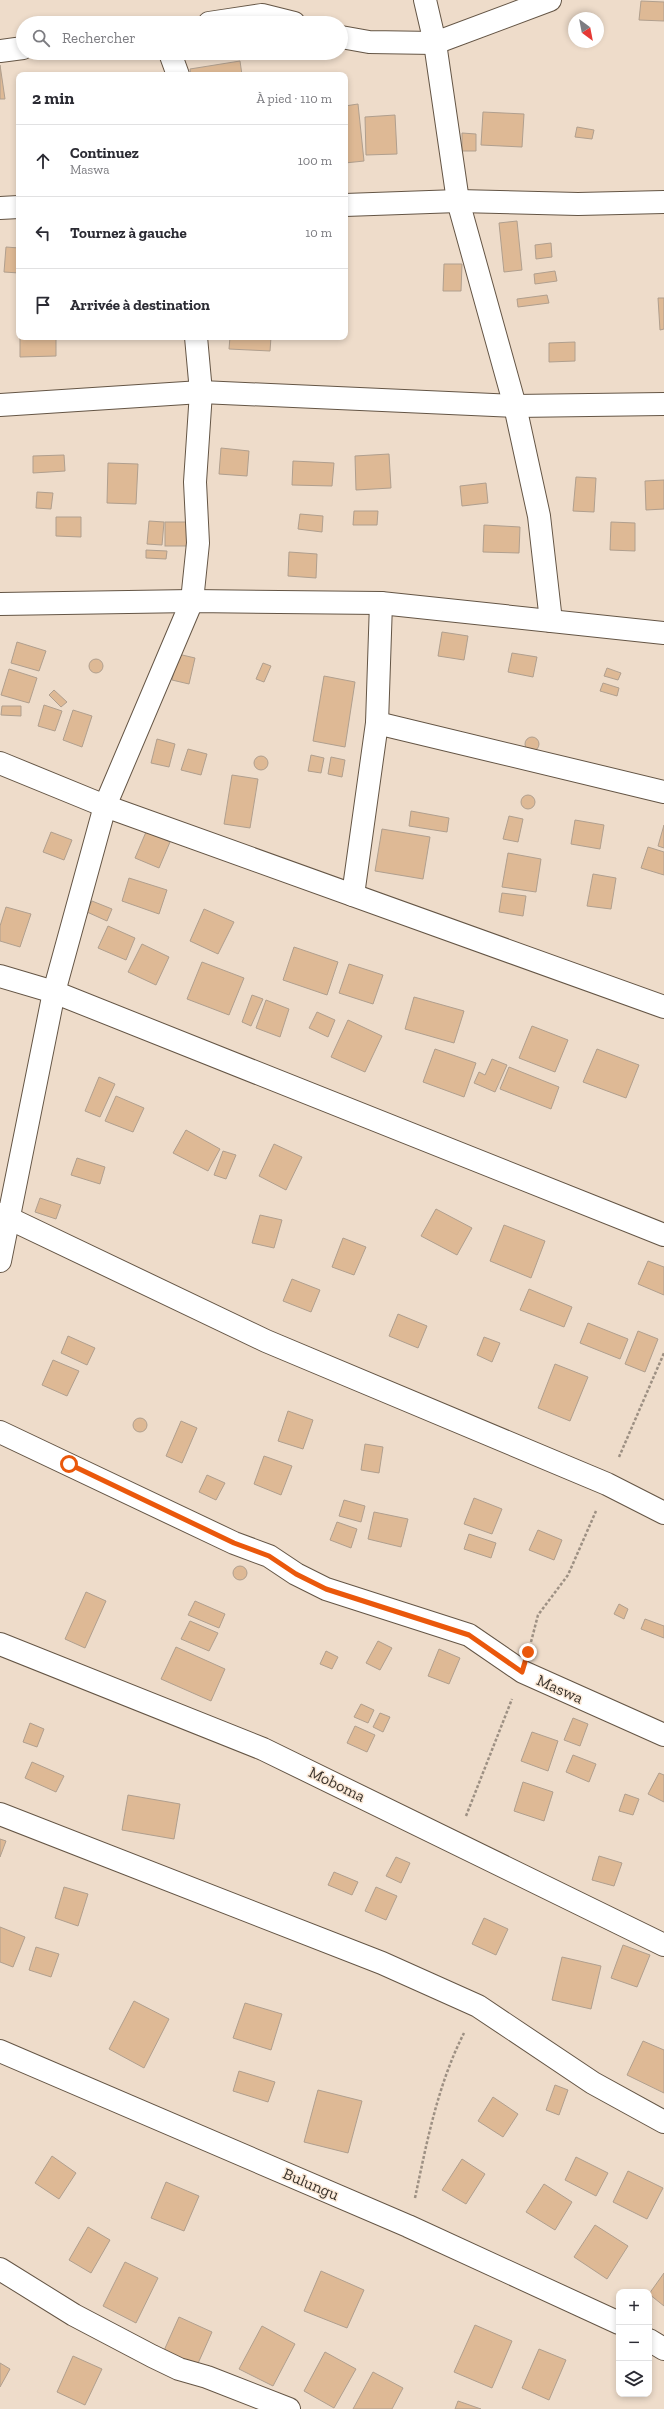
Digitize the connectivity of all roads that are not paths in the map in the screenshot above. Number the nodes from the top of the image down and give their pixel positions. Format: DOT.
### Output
graph roads {
  1 [pos="425,0"];
  2 [pos="550,0"];
  3 [pos="255,16"];
  4 [pos="266,16"];
  5 [pos="348,38"];
  6 [pos="436,43"];
  7 [pos="16,49"];
  8 [pos="0,51"];
  9 [pos="173,60"];
  10 [pos="177,72"];
  11 [pos="458,201"];
  12 [pos="664,202"];
  13 [pos="348,205"];
  14 [pos="16,207"];
  15 [pos="0,208"];
  16 [pos="196,340"];
  17 [pos="201,392"];
  18 [pos="664,404"];
  19 [pos="0,405"];
  20 [pos="516,406"];
  21 [pos="192,601"];
  22 [pos="381,603"];
  23 [pos="0,604"];
  24 [pos="551,621"];
  25 [pos="664,634"];
  26 [pos="377,722"];
  27 [pos="0,763"];
  28 [pos="664,792"];
  29 [pos="104,806"];
  30 [pos="354,895"];
  31 [pos="0,976"];
  32 [pos="54,992"];
  33 [pos="664,1007"];
  34 [pos="5,1216"];
  35 [pos="664,1235"];
  36 [pos="0,1261"];
  37 [pos="0,1432"];
  38 [pos="664,1513"];
  39 [pos="0,1644"];
  40 [pos="664,1735"];
  41 [pos="0,1814"];
  42 [pos="664,1945"];
  43 [pos="0,2051"];
  44 [pos="664,2122"];
  45 [pos="0,2269"];
  46 [pos="616,2322"];
  47 [pos="652,2342"];
  48 [pos="664,2349"];
  49 [pos="289,2409"];
  1 -- 6 [label="street"];
  2 -- 6 [label="street"];
  3 -- 4 [label="street"];
  5 -- 6 [label="street"];
  6 -- 11 [label="street"];
  7 -- 8 [label="street"];
  9 -- 10 [label="street"];
  11 -- 12 [label="street"];
  11 -- 13 [label="street"];
  11 -- 20 [label="street"];
  14 -- 15 [label="street"];
  16 -- 17 [label="street"];
  17 -- 19 [label="street"];
  17 -- 20 [label="street"];
  17 -- 21 [label="street"];
  18 -- 20 [label="street"];
  20 -- 24 [label="street"];
  21 -- 22 [label="street"];
  21 -- 23 [label="street"];
  21 -- 29 [label="street"];
  22 -- 24 [label="street"];
  22 -- 26 [label="street"];
  24 -- 25 [label="street"];
  26 -- 28 [label="street"];
  26 -- 30 [label="street"];
  27 -- 29 [label="street"];
  29 -- 30 [label="street"];
  29 -- 32 [label="street"];
  30 -- 33 [label="street"];
  31 -- 32 [label="street"];
  32 -- 34 [label="street"];
  32 -- 35 [label="street"];
  34 -- 36 [label="street"];
  34 -- 38 [label="street"];
  37 -- 40 [label="street, Maswa"];
  39 -- 42 [label="street, Moboma"];
  41 -- 44 [label="street"];
  43 -- 46 [label="street, Bulungu"];
  45 -- 49 [label="street"];
  47 -- 48 [label="street"];
}
